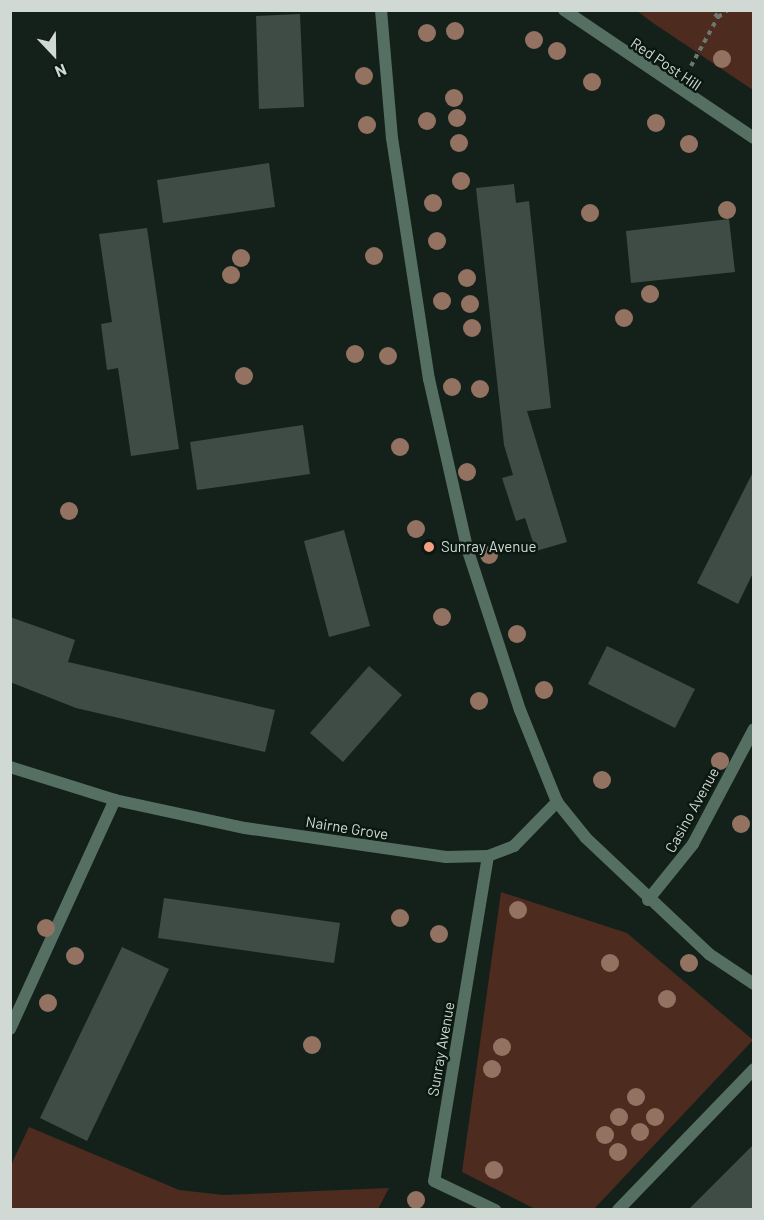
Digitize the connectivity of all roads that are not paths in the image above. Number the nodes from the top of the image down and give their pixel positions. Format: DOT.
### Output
graph roads {
  1 [pos="381,10"];
  2 [pos="564,10"];
  3 [pos="753,138"];
  4 [pos="753,729"];
  5 [pos="10,767"];
  6 [pos="115,800"];
  7 [pos="557,802"];
  8 [pos="488,856"];
  9 [pos="648,900"];
  10 [pos="753,984"];
  11 [pos="10,1029"];
  12 [pos="753,1069"];
  13 [pos="495,1209"];
  14 [pos="618,1209"];
  1 -- 7 [label="street"];
  2 -- 3 [label="street, Red Post Hill"];
  4 -- 9 [label="street, Casino Avenue"];
  5 -- 6 [label="street, Nairne Grove"];
  6 -- 8 [label="street, Nairne Grove"];
  6 -- 11 [label="street"];
  7 -- 8 [label="street, Nairne Grove"];
  7 -- 9 [label="street"];
  8 -- 13 [label="street, Sunray Avenue"];
  9 -- 10 [label="street"];
  12 -- 14 [label="street"];
}
